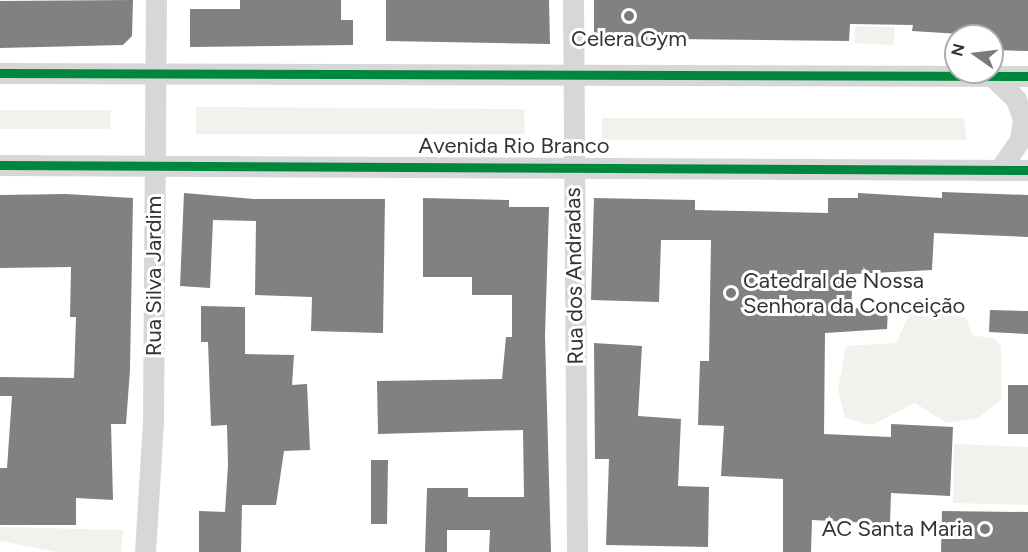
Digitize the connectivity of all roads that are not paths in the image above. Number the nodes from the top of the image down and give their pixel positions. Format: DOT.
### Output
graph roads {
  1 [pos="156,0"];
  2 [pos="573,0"];
  3 [pos="0,73"];
  4 [pos="155,74"];
  5 [pos="944,76"];
  6 [pos="1004,76"];
  7 [pos="1028,76"];
  8 [pos="573,77"];
  9 [pos="1000,84"];
  10 [pos="0,165"];
  11 [pos="155,165"];
  12 [pos="573,165"];
  13 [pos="999,170"];
  14 [pos="1028,170"];
  15 [pos="145,552"];
  16 [pos="577,552"];
  1 -- 4 [label="street, Rua Silva Jardim"];
  2 -- 8 [label="street, Rua dos Andradas"];
  3 -- 4 [label="street"];
  4 -- 8 [label="street"];
  4 -- 11 [label="street, Rua Silva Jardim"];
  5 -- 8 [label="street"];
  6 -- 7 [label="street"];
  8 -- 12 [label="street, Rua dos Andradas"];
  9 -- 13 [label="street"];
  10 -- 11 [label="street, Avenida Rio Branco"];
  11 -- 12 [label="street, Avenida Rio Branco"];
  11 -- 15 [label="street, Rua Silva Jardim"];
  12 -- 13 [label="street, Avenida Rio Branco"];
  12 -- 16 [label="street, Rua dos Andradas"];
  13 -- 14 [label="street, Avenida Rio Branco"];
}
